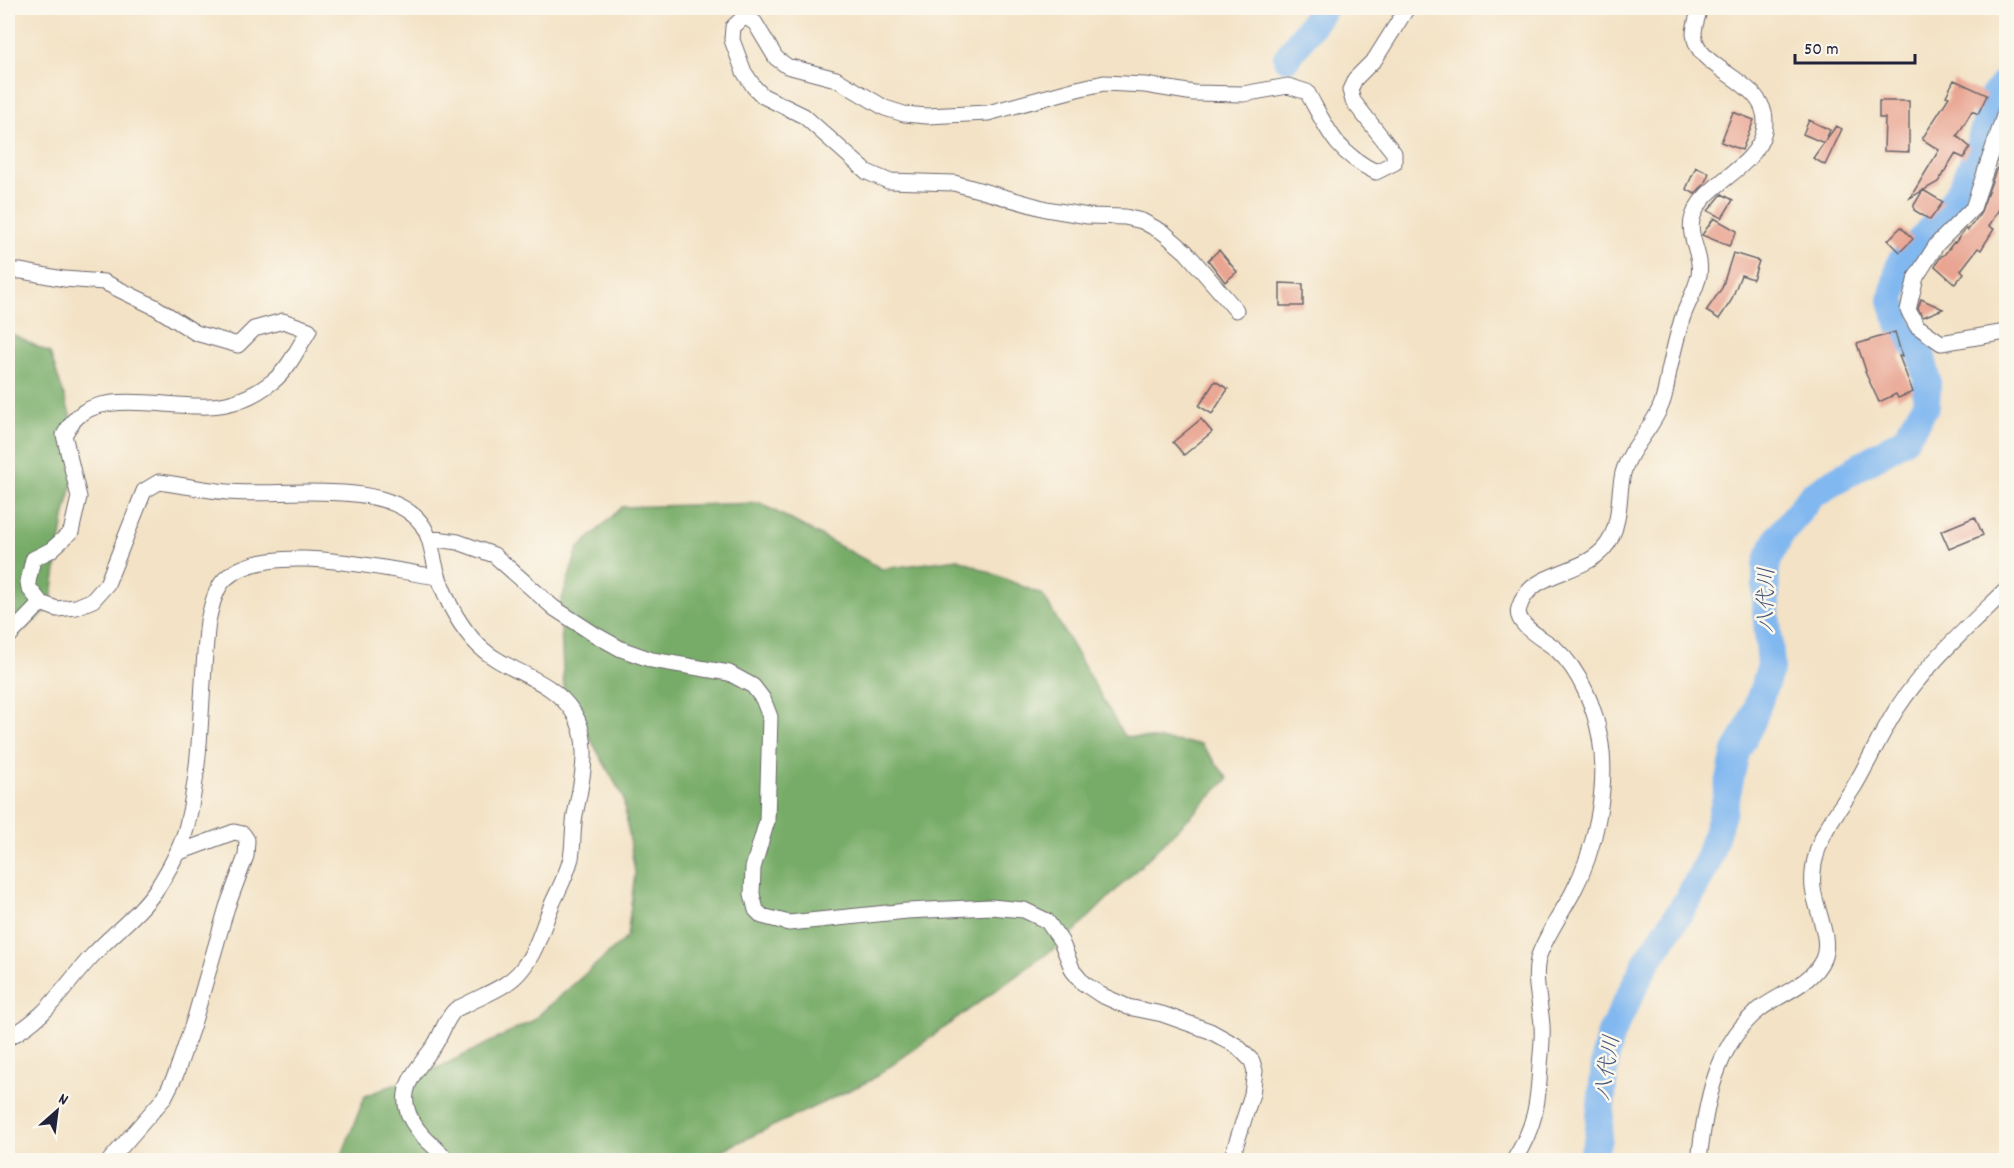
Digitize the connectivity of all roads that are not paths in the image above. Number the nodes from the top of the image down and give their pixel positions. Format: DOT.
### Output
graph roads {
  1 [pos="1407,8"];
  2 [pos="1700,8"];
  3 [pos="2007,110"];
  4 [pos="8,271"];
  5 [pos="1236,310"];
  6 [pos="2007,332"];
  7 [pos="429,538"];
  8 [pos="438,577"];
  9 [pos="2007,590"];
  10 [pos="41,603"];
  11 [pos="8,637"];
  12 [pos="177,853"];
  13 [pos="8,1038"];
  14 [pos="110,1161"];
  15 [pos="447,1161"];
  16 [pos="1230,1161"];
  17 [pos="1514,1161"];
  18 [pos="1700,1161"];
  1 -- 5 [label="street"];
  2 -- 17 [label="street"];
  3 -- 6 [label="street"];
  4 -- 10 [label="street"];
  7 -- 8 [label="street"];
  7 -- 10 [label="street"];
  7 -- 16 [label="street"];
  8 -- 12 [label="street"];
  8 -- 15 [label="street"];
  9 -- 18 [label="street"];
  10 -- 11 [label="street"];
  12 -- 13 [label="street"];
  12 -- 14 [label="street"];
}
